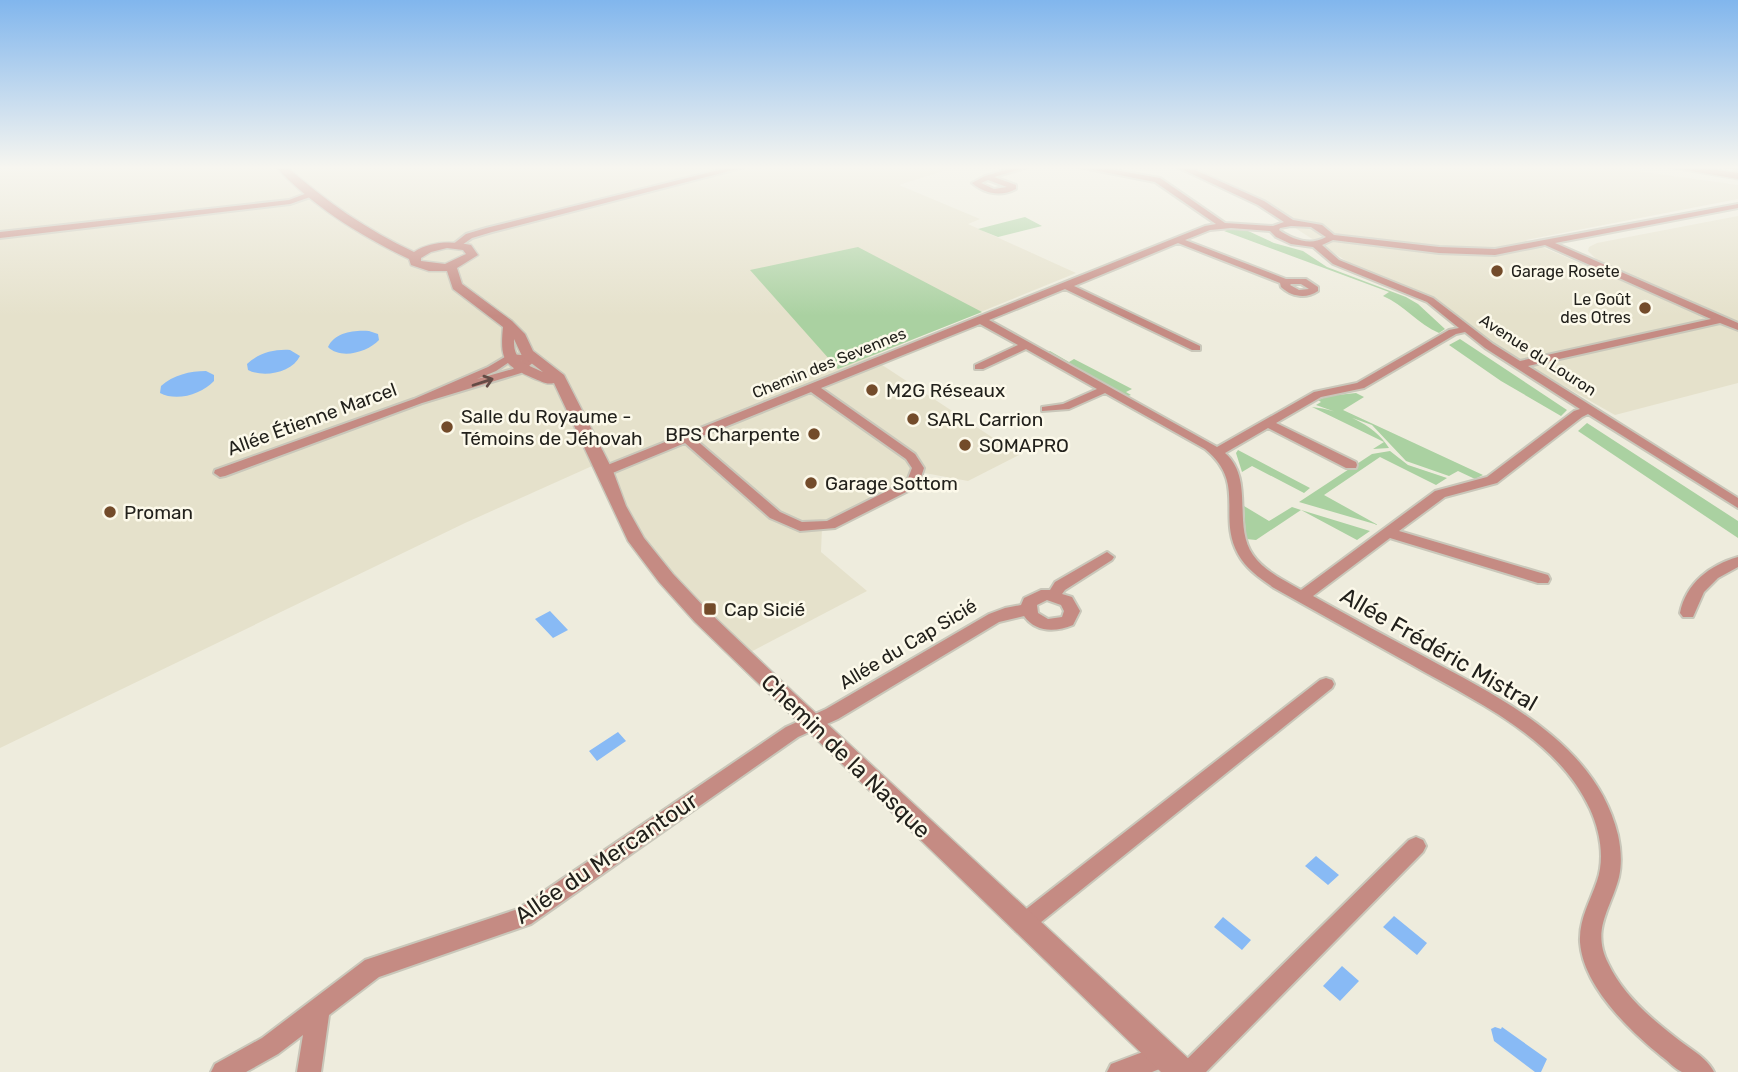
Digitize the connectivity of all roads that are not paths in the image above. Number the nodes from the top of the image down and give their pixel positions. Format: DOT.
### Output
graph roads {
  1 [pos="167,216"];
  2 [pos="343,216"];
  3 [pos="545,216"];
  4 [pos="1209,216"];
  5 [pos="1281,216"];
  6 [pos="1686,216"];
  7 [pos="1291,223"];
  8 [pos="1222,225"];
  9 [pos="1274,229"];
  10 [pos="0,236"];
  11 [pos="1331,237"];
  12 [pos="1177,240"];
  13 [pos="1547,243"];
  14 [pos="1315,244"];
  15 [pos="456,245"];
  16 [pos="397,248"];
  17 [pos="432,248"];
  18 [pos="415,257"];
  19 [pos="451,266"];
  20 [pos="1065,285"];
  21 [pos="1316,294"];
  22 [pos="981,320"];
  23 [pos="1720,320"];
  24 [pos="509,326"];
  25 [pos="1738,327"];
  26 [pos="1466,329"];
  27 [pos="1027,345"];
  28 [pos="1196,348"];
  29 [pos="510,357"];
  30 [pos="527,364"];
  31 [pos="1518,365"];
  32 [pos="979,368"];
  33 [pos="811,387"];
  34 [pos="1105,389"];
  35 [pos="418,401"];
  36 [pos="1046,409"];
  37 [pos="1589,410"];
  38 [pos="1267,424"];
  39 [pos="686,438"];
  40 [pos="1217,452"];
  41 [pos="1351,465"];
  42 [pos="605,471"];
  43 [pos="220,473"];
  44 [pos="1738,504"];
  45 [pos="1390,533"];
  46 [pos="1107,557"];
  47 [pos="1738,562"];
  48 [pos="1543,579"];
  49 [pos="1054,595"];
  50 [pos="1302,597"];
  51 [pos="1028,610"];
  52 [pos="1688,613"];
  53 [pos="1326,684"];
  54 [pos="812,723"];
  55 [pos="1416,846"];
  56 [pos="1023,924"];
  57 [pos="318,1012"];
  58 [pos="1173,1064"];
  59 [pos="223,1072"];
  60 [pos="309,1072"];
  61 [pos="1119,1072"];
  62 [pos="1191,1072"];
  63 [pos="1702,1072"];
  1 -- 10 [label="street"];
  2 -- 16 [label="street"];
  3 -- 15 [label="street"];
  4 -- 8 [label="street"];
  5 -- 7 [label="street"];
  6 -- 13 [label="street"];
  7 -- 9 [label="street"];
  7 -- 11 [label="street"];
  8 -- 9 [label="street, Chemin des Sevennes"];
  8 -- 12 [label="street, Chemin des Sevennes"];
  9 -- 14 [label="street"];
  11 -- 13 [label="street"];
  11 -- 14 [label="street"];
  12 -- 20 [label="street, Chemin des Sevennes"];
  12 -- 21 [label="street"];
  13 -- 23 [label="street"];
  14 -- 26 [label="street, Avenue du Louron"];
  15 -- 17 [label="street"];
  15 -- 19 [label="street"];
  16 -- 17 [label="street"];
  16 -- 18 [label="street"];
  17 -- 18 [label="street"];
  18 -- 19 [label="street"];
  19 -- 24 [label="street"];
  20 -- 22 [label="street, Chemin des Sevennes"];
  20 -- 28 [label="street"];
  22 -- 27 [label="street, Allée Frédéric Mistral"];
  22 -- 33 [label="street, Chemin des Sevennes"];
  23 -- 25 [label="street"];
  23 -- 31 [label="street"];
  24 -- 29 [label="street"];
  24 -- 30 [label="street"];
  26 -- 31 [label="street, Avenue du Louron"];
  26 -- 38 [label="street"];
  27 -- 32 [label="street"];
  27 -- 34 [label="street, Allée Frédéric Mistral"];
  29 -- 30 [label="street, Chemin de la Nasque"];
  29 -- 35 [label="street, Allée Étienne Marcel"];
  35 -- 30 [label="street, Allée Étienne Marcel, one-way"];
  30 -- 42 [label="street, Chemin de la Nasque"];
  31 -- 37 [label="street, Avenue du Louron"];
  33 -- 39 [label="street, Chemin des Sevennes"];
  33 -- 39 [label="street"];
  34 -- 36 [label="street"];
  34 -- 40 [label="street, Allée Frédéric Mistral"];
  35 -- 43 [label="street, Allée Étienne Marcel"];
  37 -- 44 [label="street, Avenue du Louron"];
  37 -- 45 [label="street"];
  38 -- 40 [label="street"];
  38 -- 41 [label="street"];
  39 -- 42 [label="street, Chemin des Sevennes"];
  40 -- 50 [label="street, Allée Frédéric Mistral"];
  42 -- 54 [label="street, Chemin de la Nasque"];
  45 -- 48 [label="street"];
  45 -- 50 [label="street"];
  46 -- 49 [label="street, Allée du Cap Sicié"];
  47 -- 52 [label="street"];
  49 -- 51 [label="street, Allée du Cap Sicié"];
  49 -- 51 [label="street"];
  50 -- 63 [label="street, Allée Frédéric Mistral"];
  51 -- 54 [label="street, Allée du Cap Sicié"];
  53 -- 56 [label="street"];
  54 -- 56 [label="street, Chemin de la Nasque"];
  54 -- 57 [label="street, Allée du Mercantour"];
  55 -- 62 [label="street"];
  56 -- 58 [label="street, Chemin de la Nasque"];
  57 -- 59 [label="street, Allée du Mercantour"];
  57 -- 60 [label="street"];
  58 -- 61 [label="street"];
}
